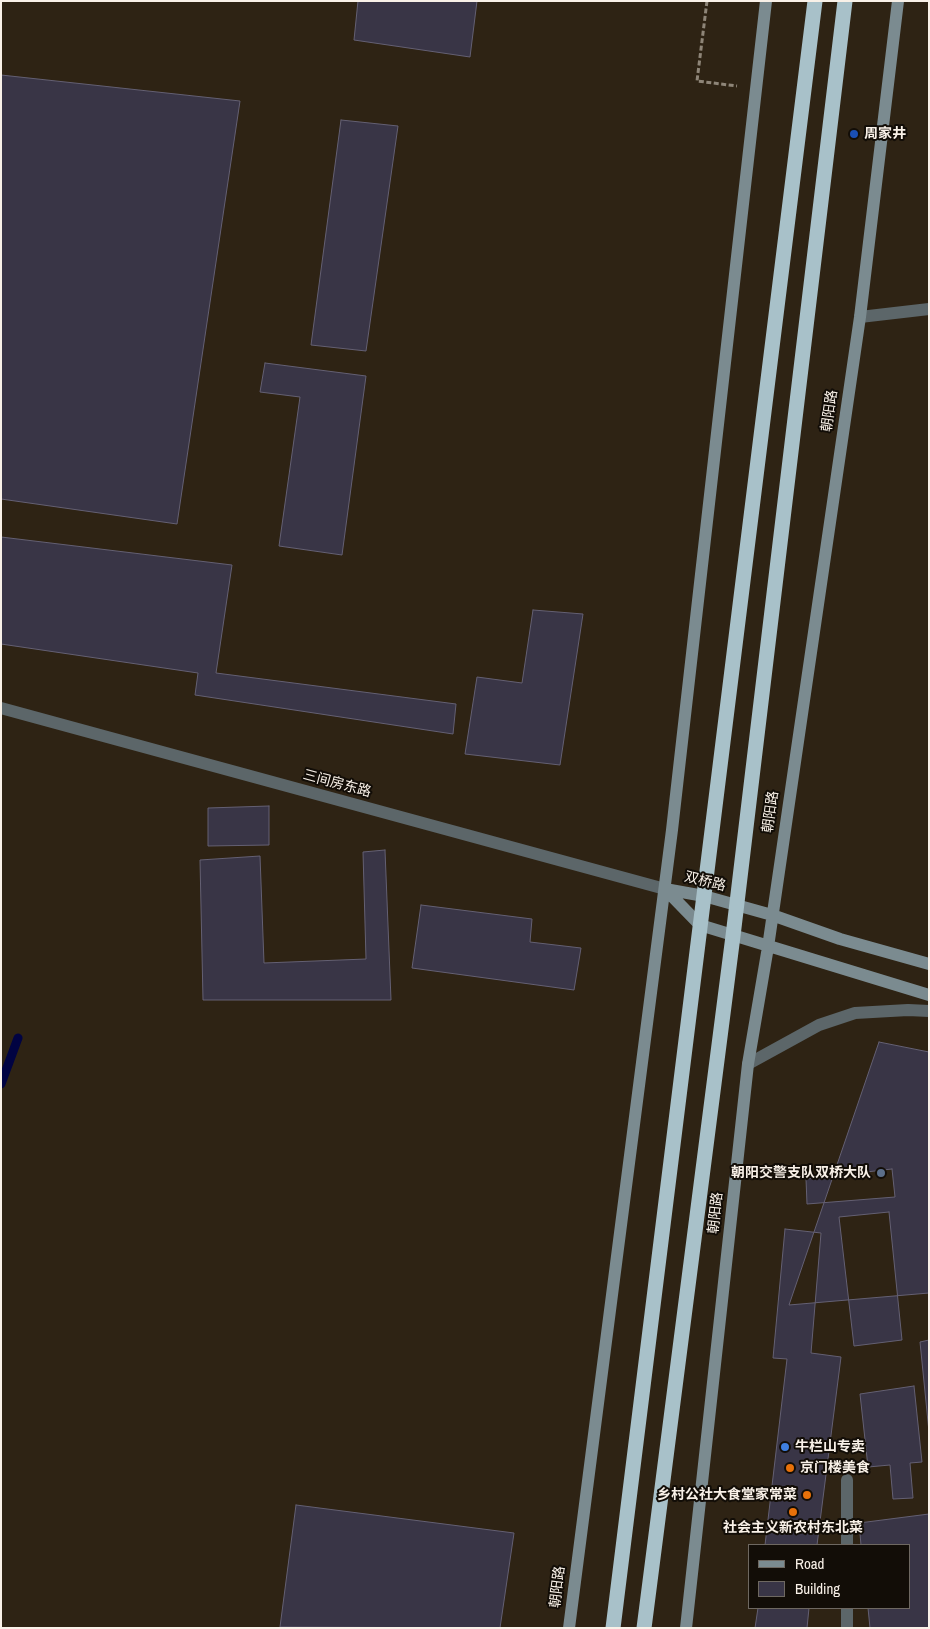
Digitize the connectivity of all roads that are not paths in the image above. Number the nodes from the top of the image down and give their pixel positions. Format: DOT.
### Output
graph roads {
  1 [pos="766,1"];
  2 [pos="815,1"];
  3 [pos="845,1"];
  4 [pos="898,1"];
  5 [pos="929,309"];
  6 [pos="860,317"];
  7 [pos="1,708"];
  8 [pos="665,889"];
  9 [pos="704,896"];
  10 [pos="736,906"];
  11 [pos="772,915"];
  12 [pos="700,925"];
  13 [pos="733,936"];
  14 [pos="768,947"];
  15 [pos="929,964"];
  16 [pos="929,995"];
  17 [pos="929,1012"];
  18 [pos="748,1064"];
  19 [pos="847,1480"];
  20 [pos="847,1544"];
  21 [pos="847,1609"];
  22 [pos="569,1628"];
  23 [pos="613,1628"];
  24 [pos="644,1628"];
  25 [pos="686,1628"];
  26 [pos="847,1628"];
  1 -- 8 [label="street, 朝阳路"];
  2 -- 9 [label="highway"];
  3 -- 10 [label="highway, 朝阳路"];
  4 -- 6 [label="street, 朝阳路"];
  5 -- 6 [label="street"];
  6 -- 11 [label="street, 朝阳路"];
  7 -- 8 [label="street, 三间房东路"];
  8 -- 9 [label="street, 双桥路"];
  8 -- 12 [label="street, 双桥路"];
  8 -- 22 [label="street, 朝阳路"];
  9 -- 10 [label="street, 双桥路"];
  9 -- 12 [label="highway"];
  10 -- 11 [label="street, 双桥路"];
  10 -- 13 [label="highway, 朝阳路"];
  11 -- 14 [label="street, 朝阳路"];
  11 -- 15 [label="street, 双桥路"];
  12 -- 13 [label="street, 双桥路"];
  12 -- 23 [label="highway"];
  13 -- 14 [label="street, 双桥路"];
  13 -- 24 [label="highway, 朝阳路"];
  14 -- 16 [label="street, 双桥路"];
  14 -- 18 [label="street, 朝阳路"];
  17 -- 18 [label="street"];
  18 -- 25 [label="street, 朝阳路"];
  19 -- 20 [label="street"];
  21 -- 26 [label="street"];
}
